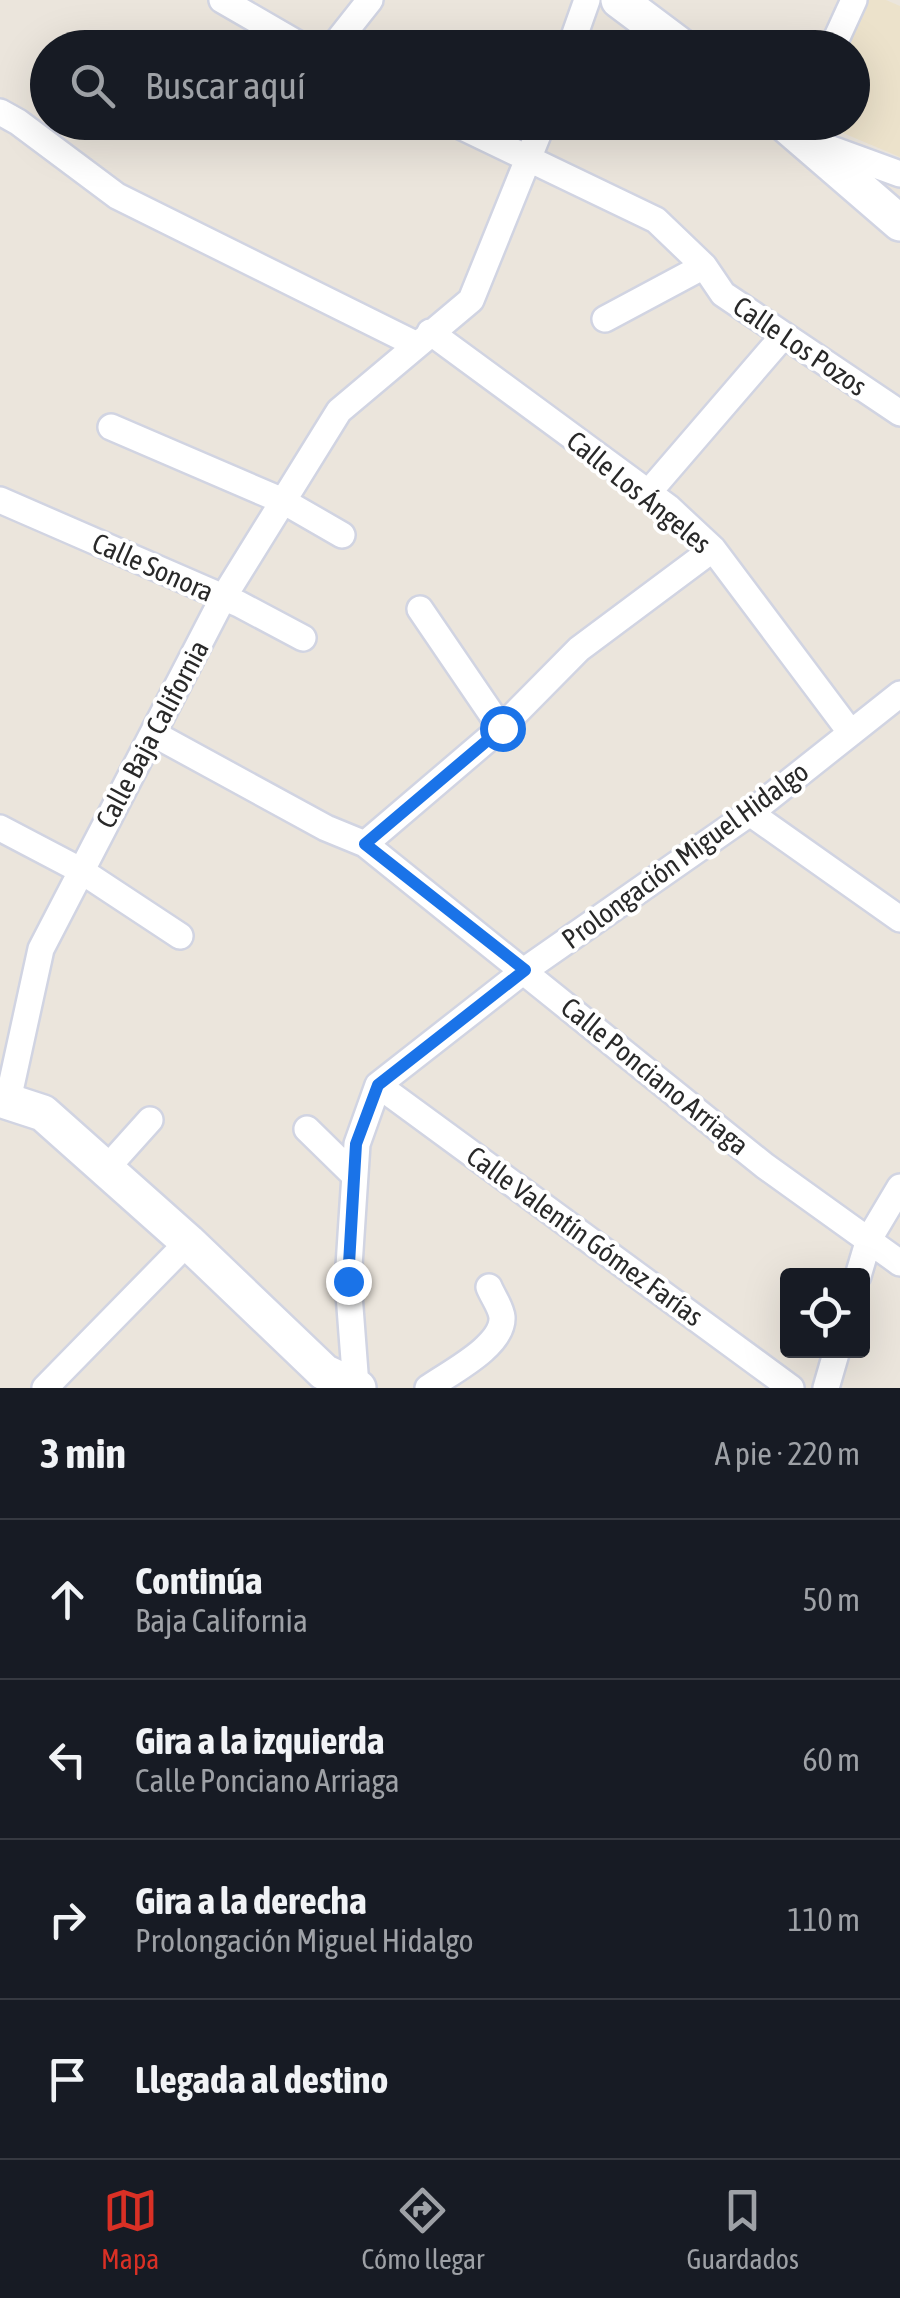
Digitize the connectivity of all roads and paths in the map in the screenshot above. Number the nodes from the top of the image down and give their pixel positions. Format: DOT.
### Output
graph roads {
  1 [pos="222,0"];
  2 [pos="370,0"];
  3 [pos="587,0"];
  4 [pos="619,0"];
  5 [pos="854,0"];
  6 [pos="274,30"];
  7 [pos="346,30"];
  8 [pos="576,30"];
  9 [pos="658,30"];
  10 [pos="840,30"];
  11 [pos="0,112"];
  12 [pos="30,131"];
  13 [pos="42,140"];
  14 [pos="488,140"];
  15 [pos="537,140"];
  16 [pos="807,140"];
  17 [pos="821,140"];
  18 [pos="529,161"];
  19 [pos="900,174"];
  20 [pos="900,223"];
  21 [pos="704,266"];
  22 [pos="605,319"];
  23 [pos="784,335"];
  24 [pos="423,338"];
  25 [pos="900,413"];
  26 [pos="111,427"];
  27 [pos="648,493"];
  28 [pos="0,500"];
  29 [pos="283,501"];
  30 [pos="342,535"];
  31 [pos="713,549"];
  32 [pos="223,598"];
  33 [pos="420,609"];
  34 [pos="303,638"];
  35 [pos="900,694"];
  36 [pos="502,728"];
  37 [pos="852,733"];
  38 [pos="154,734"];
  39 [pos="750,813"];
  40 [pos="0,828"];
  41 [pos="365,844"];
  42 [pos="80,870"];
  43 [pos="900,919"];
  44 [pos="180,936"];
  45 [pos="525,970"];
  46 [pos="378,1085"];
  47 [pos="4,1099"];
  48 [pos="150,1120"];
  49 [pos="307,1129"];
  50 [pos="106,1169"];
  51 [pos="354,1175"];
  52 [pos="900,1188"];
  53 [pos="869,1239"];
  54 [pos="188,1242"];
  55 [pos="900,1263"];
  56 [pos="860,1268"];
  57 [pos="489,1288"];
  58 [pos="835,1358"];
  59 [pos="357,1387"];
  60 [pos="45,1388"];
  61 [pos="428,1388"];
  62 [pos="791,1388"];
  63 [pos="826,1388"];
  1 -- 6 [label="street"];
  2 -- 7 [label="street"];
  3 -- 8 [label="street"];
  4 -- 9 [label="street"];
  5 -- 10 [label="street"];
  11 -- 12 [label="street, Calle Los Ángeles"];
  13 -- 24 [label="street, Calle Los Ángeles"];
  14 -- 18 [label="street, Calle Los Pozos"];
  15 -- 18 [label="street"];
  16 -- 20 [label="street"];
  17 -- 19 [label="street"];
  18 -- 21 [label="street, Calle Los Pozos"];
  18 -- 24 [label="street, Calle Baja California"];
  21 -- 22 [label="street"];
  21 -- 23 [label="street, Calle Los Pozos"];
  23 -- 25 [label="street, Calle Los Pozos"];
  23 -- 27 [label="street"];
  24 -- 27 [label="street, Calle Los Ángeles"];
  24 -- 29 [label="street, Calle Baja California"];
  26 -- 29 [label="street"];
  27 -- 31 [label="street, Calle Los Ángeles"];
  28 -- 32 [label="street, Calle Sonora"];
  29 -- 30 [label="street"];
  29 -- 32 [label="street, Calle Baja California"];
  31 -- 36 [label="street"];
  31 -- 37 [label="street, Calle Los Ángeles"];
  32 -- 34 [label="street, Calle Sonora"];
  32 -- 38 [label="street, Calle Baja California"];
  33 -- 36 [label="street"];
  35 -- 37 [label="street, Prolongación Miguel Hidalgo"];
  36 -- 41 [label="street"];
  37 -- 39 [label="street, Prolongación Miguel Hidalgo"];
  38 -- 41 [label="street, Calle Ponciano Arriaga"];
  38 -- 42 [label="street, Calle Baja California"];
  39 -- 43 [label="street"];
  39 -- 45 [label="street, Prolongación Miguel Hidalgo"];
  40 -- 42 [label="street"];
  41 -- 45 [label="street, Calle Ponciano Arriaga"];
  42 -- 44 [label="street"];
  42 -- 47 [label="street, Calle Baja California"];
  45 -- 46 [label="street, Prolongación Miguel Hidalgo"];
  45 -- 53 [label="street, Calle Ponciano Arriaga"];
  46 -- 51 [label="street"];
  46 -- 62 [label="street, Calle Valentín Gómez Farías"];
  47 -- 50 [label="street"];
  48 -- 50 [label="street"];
  49 -- 51 [label="street"];
  50 -- 54 [label="street"];
  51 -- 59 [label="street"];
  52 -- 53 [label="street"];
  53 -- 55 [label="street, Calle Ponciano Arriaga"];
  53 -- 56 [label="street"];
  54 -- 59 [label="street"];
  54 -- 60 [label="street"];
  57 -- 61 [label="street"];
  58 -- 63 [label="street"];
}
